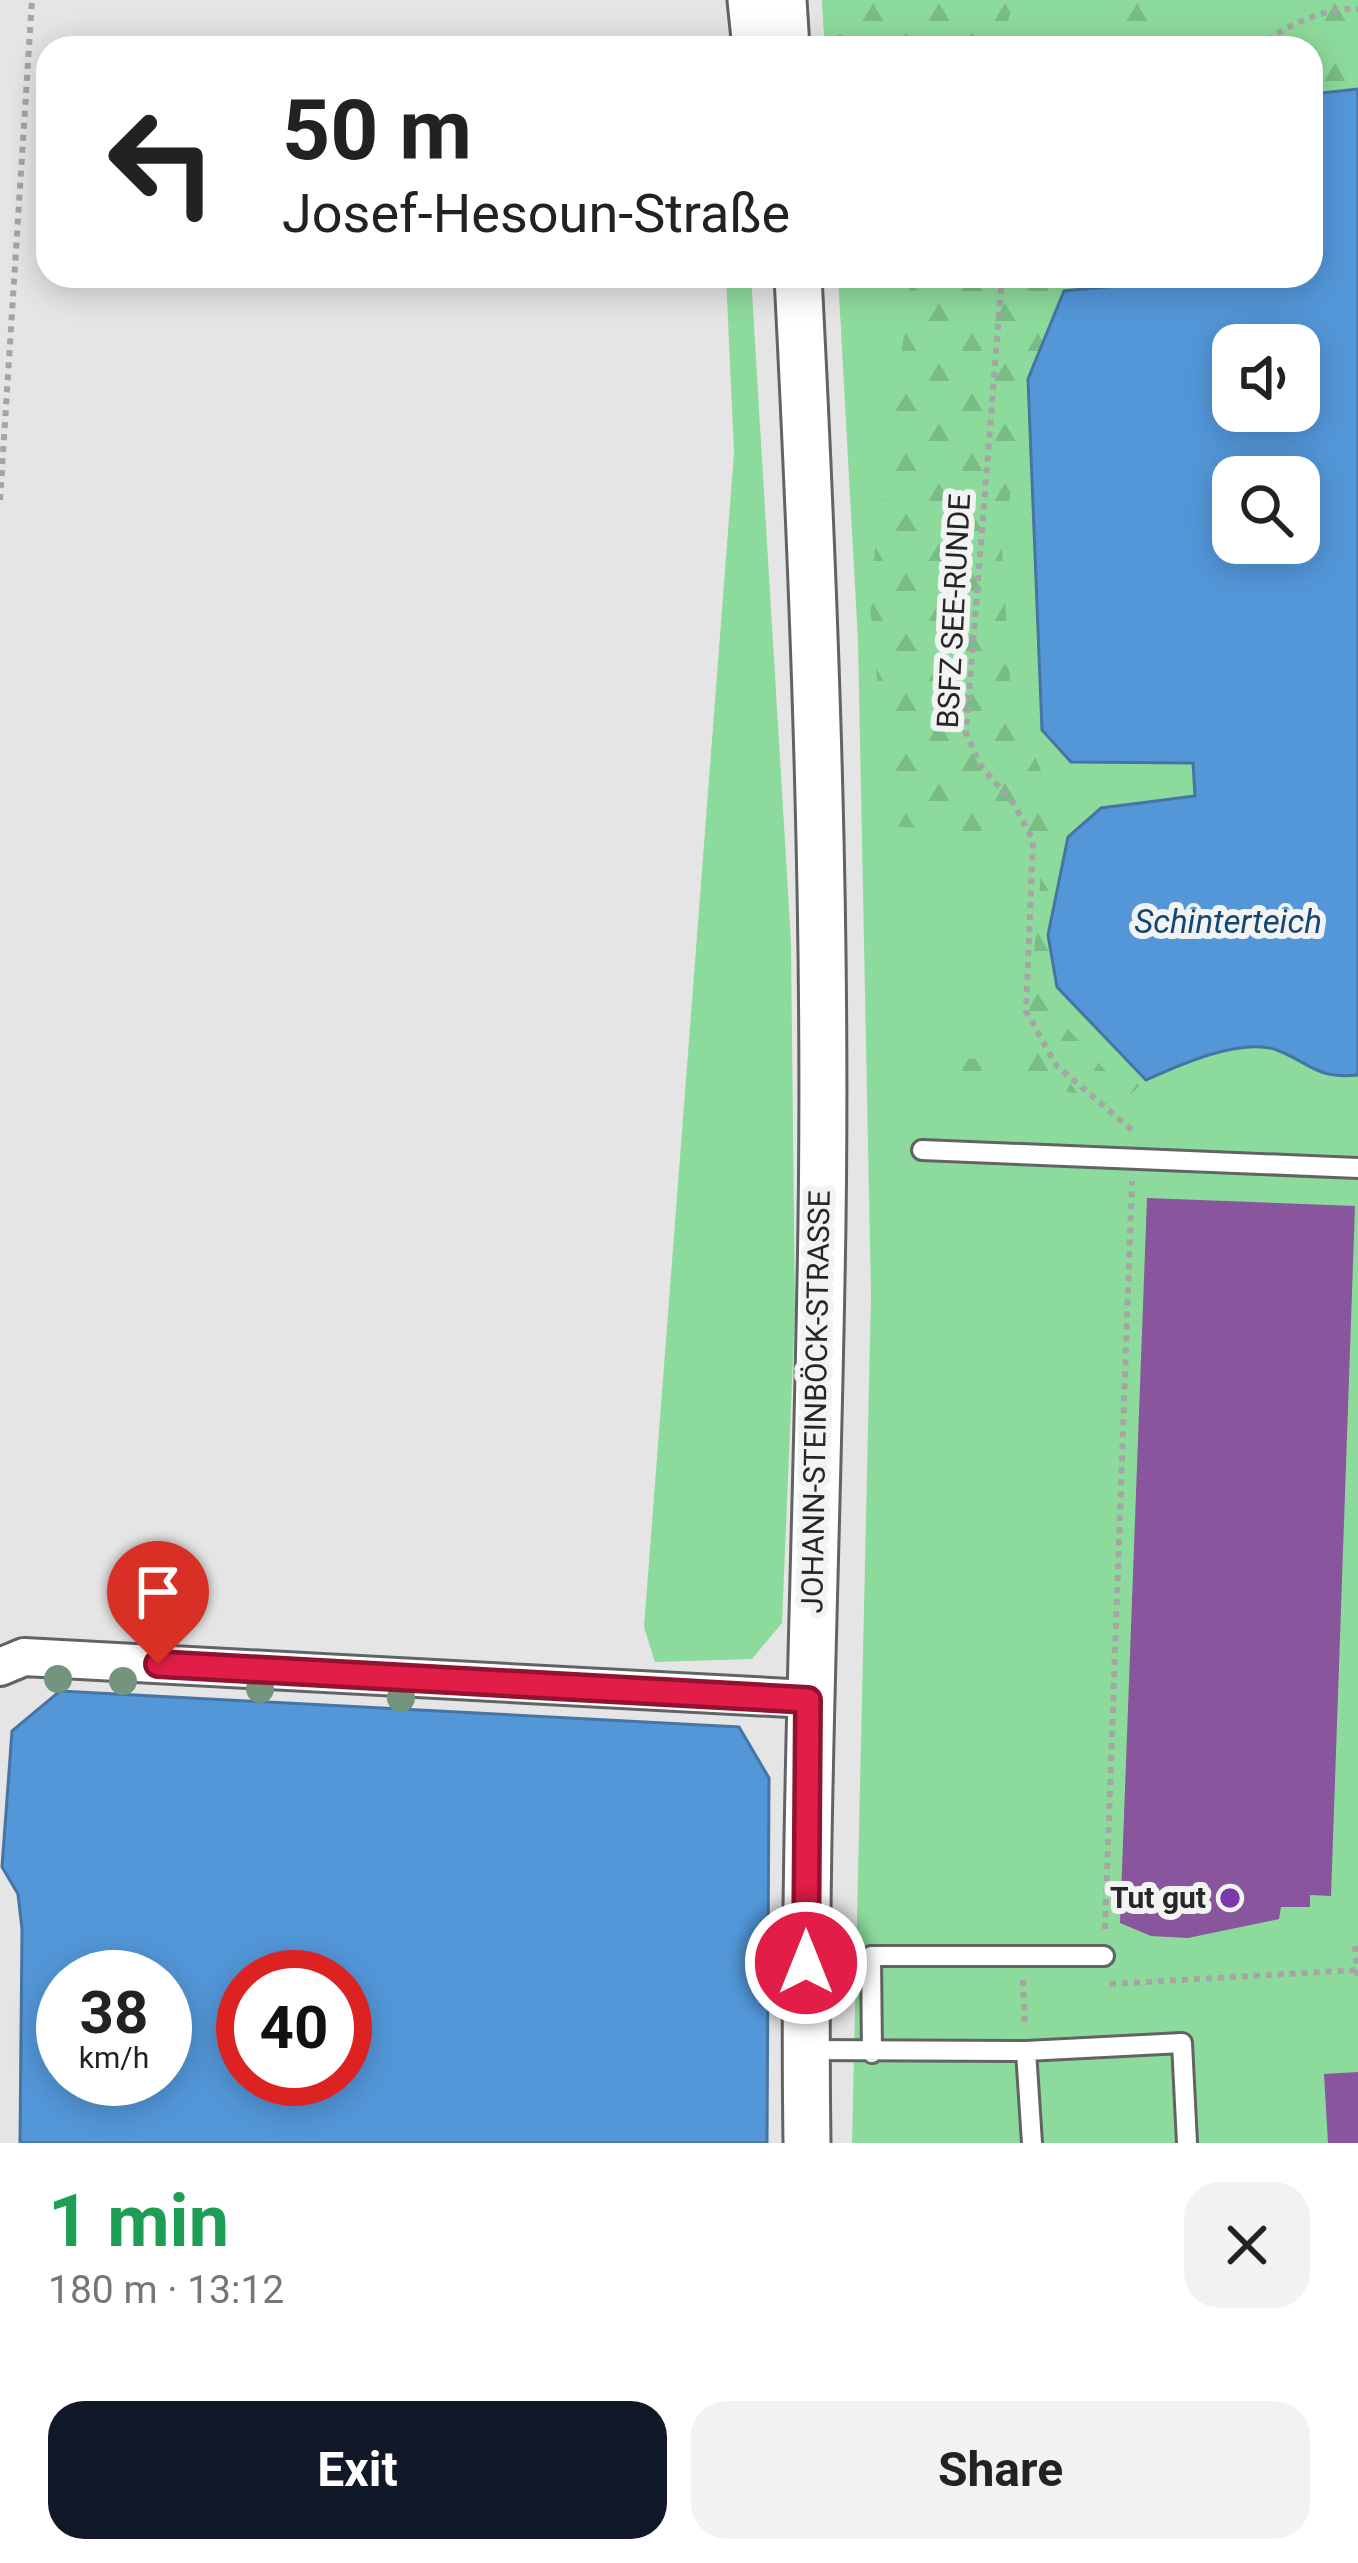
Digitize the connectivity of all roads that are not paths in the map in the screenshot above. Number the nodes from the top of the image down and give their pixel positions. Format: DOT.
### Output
graph roads {
  1 [pos="751,0"];
  2 [pos="783,0"];
  3 [pos="755,36"];
  4 [pos="785,36"];
  5 [pos="780,288"];
  6 [pos="799,288"];
  7 [pos="818,661"];
  8 [pos="922,1150"];
  9 [pos="1358,1168"];
  10 [pos="0,1667"];
  11 [pos="808,1700"];
  12 [pos="1104,1956"];
  13 [pos="806,2050"];
  14 [pos="1026,2051"];
  15 [pos="872,2053"];
  16 [pos="807,2143"];
  17 [pos="1032,2143"];
  18 [pos="1187,2143"];
  1 -- 3 [label="street"];
  2 -- 4 [label="street"];
  5 -- 7 [label="street, JOHANN-STEINBÖCK-STRASSE"];
  6 -- 7 [label="street, JOHANN-STEINBÖCK-STRASSE"];
  7 -- 11 [label="street, JOHANN-STEINBÖCK-STRASSE"];
  8 -- 9 [label="lane"];
  10 -- 11 [label="street"];
  11 -- 13 [label="street, JOHANN-STEINBÖCK-STRASSE"];
  12 -- 15 [label="lane"];
  13 -- 15 [label="lane"];
  13 -- 16 [label="street, JOHANN-STEINBÖCK-STRASSE"];
  14 -- 15 [label="lane"];
  14 -- 17 [label="lane"];
  14 -- 18 [label="lane"];
}
